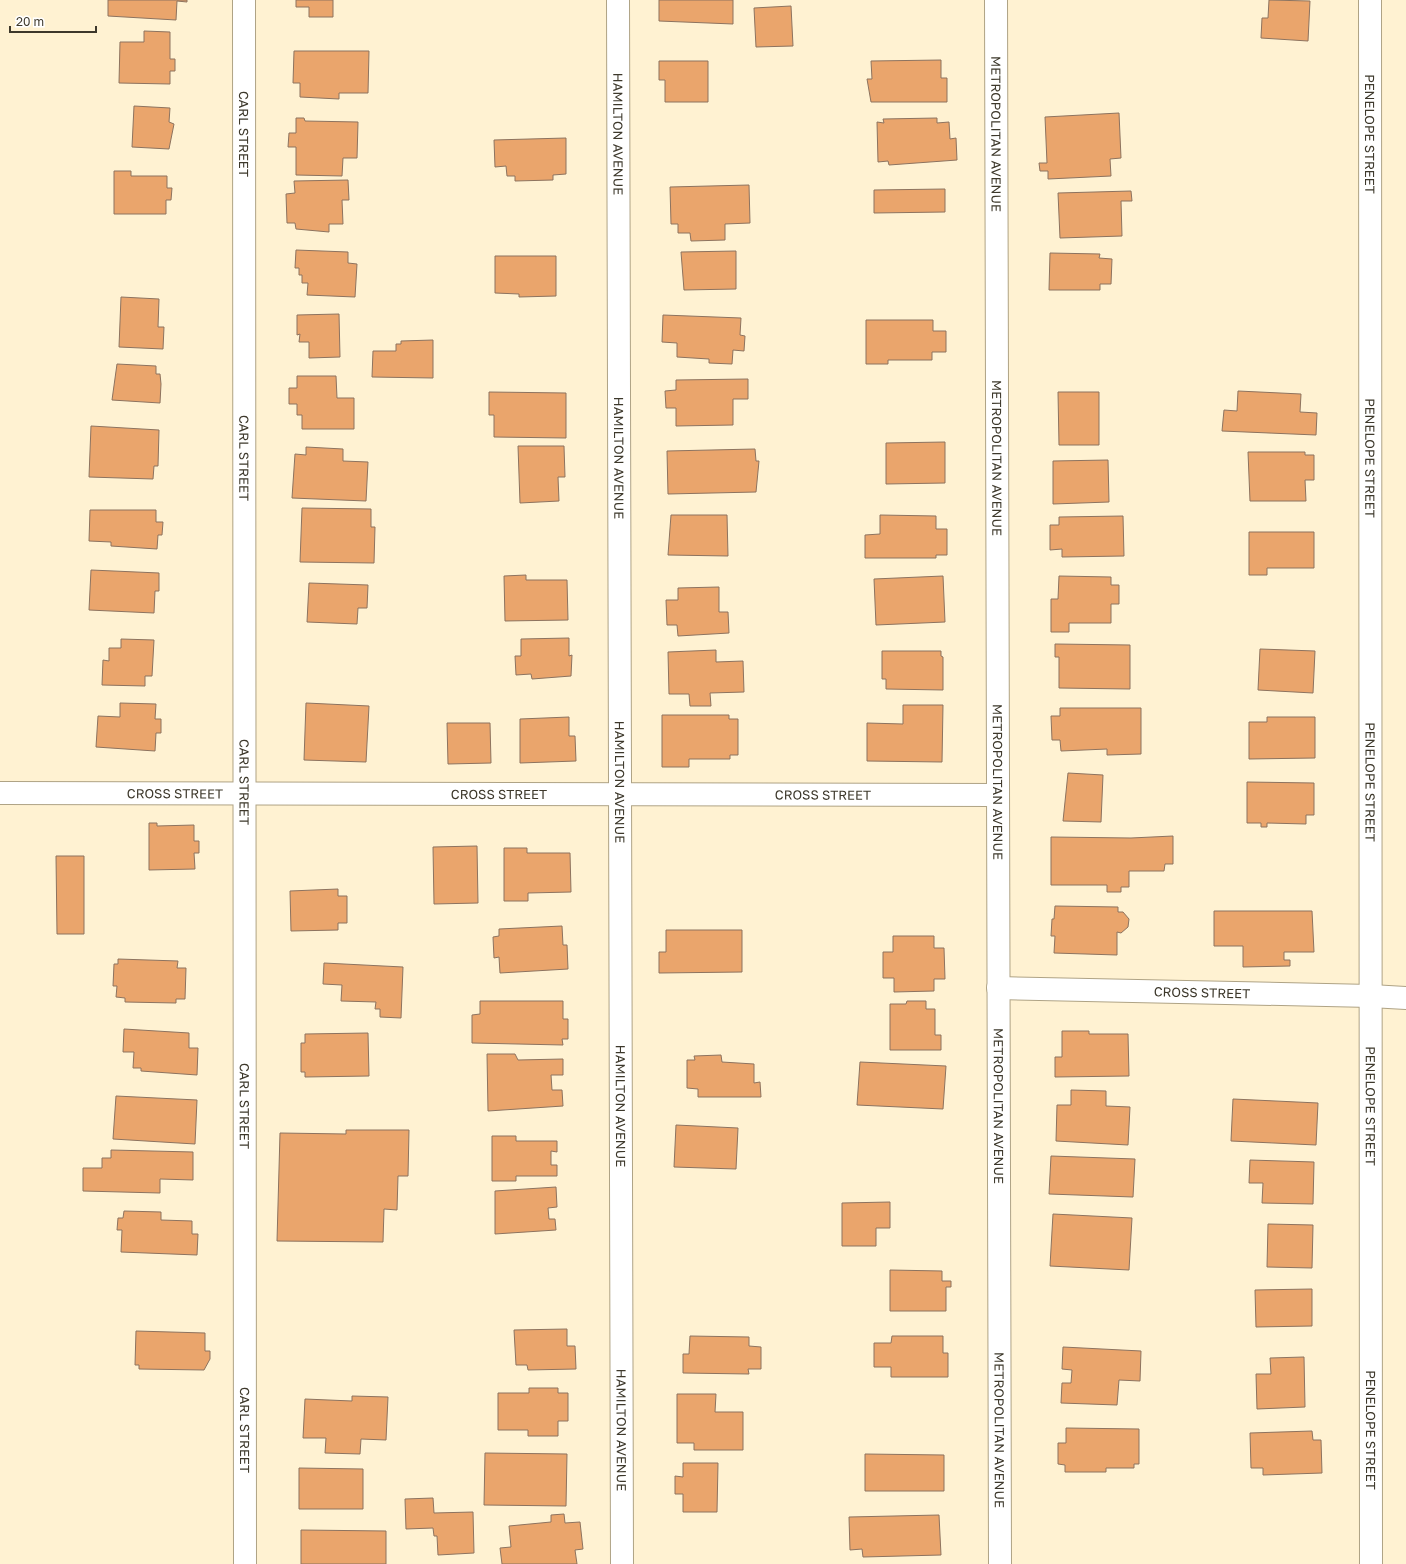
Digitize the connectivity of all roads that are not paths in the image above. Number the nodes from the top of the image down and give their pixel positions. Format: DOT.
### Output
graph roads {
  1 [pos="244,0"];
  2 [pos="618,0"];
  3 [pos="996,0"];
  4 [pos="1370,0"];
  5 [pos="0,792"];
  6 [pos="244,793"];
  7 [pos="620,794"];
  8 [pos="998,795"];
  9 [pos="998,988"];
  10 [pos="1371,996"];
  11 [pos="1406,998"];
  12 [pos="245,1564"];
  13 [pos="622,1564"];
  14 [pos="1000,1564"];
  15 [pos="1371,1564"];
  1 -- 6 [label="street, CARL STREET"];
  2 -- 7 [label="street, HAMILTON AVENUE"];
  3 -- 8 [label="street, METROPOLITAN AVENUE"];
  4 -- 10 [label="street, PENELOPE STREET"];
  5 -- 6 [label="street, CROSS STREET"];
  6 -- 7 [label="street, CROSS STREET"];
  6 -- 12 [label="street, CARL STREET"];
  7 -- 8 [label="street, CROSS STREET"];
  7 -- 13 [label="street, HAMILTON AVENUE"];
  8 -- 9 [label="street, METROPOLITAN AVENUE"];
  9 -- 10 [label="street, CROSS STREET"];
  9 -- 14 [label="street, METROPOLITAN AVENUE"];
  10 -- 11 [label="street, CROSS STREET"];
  10 -- 15 [label="street, PENELOPE STREET"];
}
